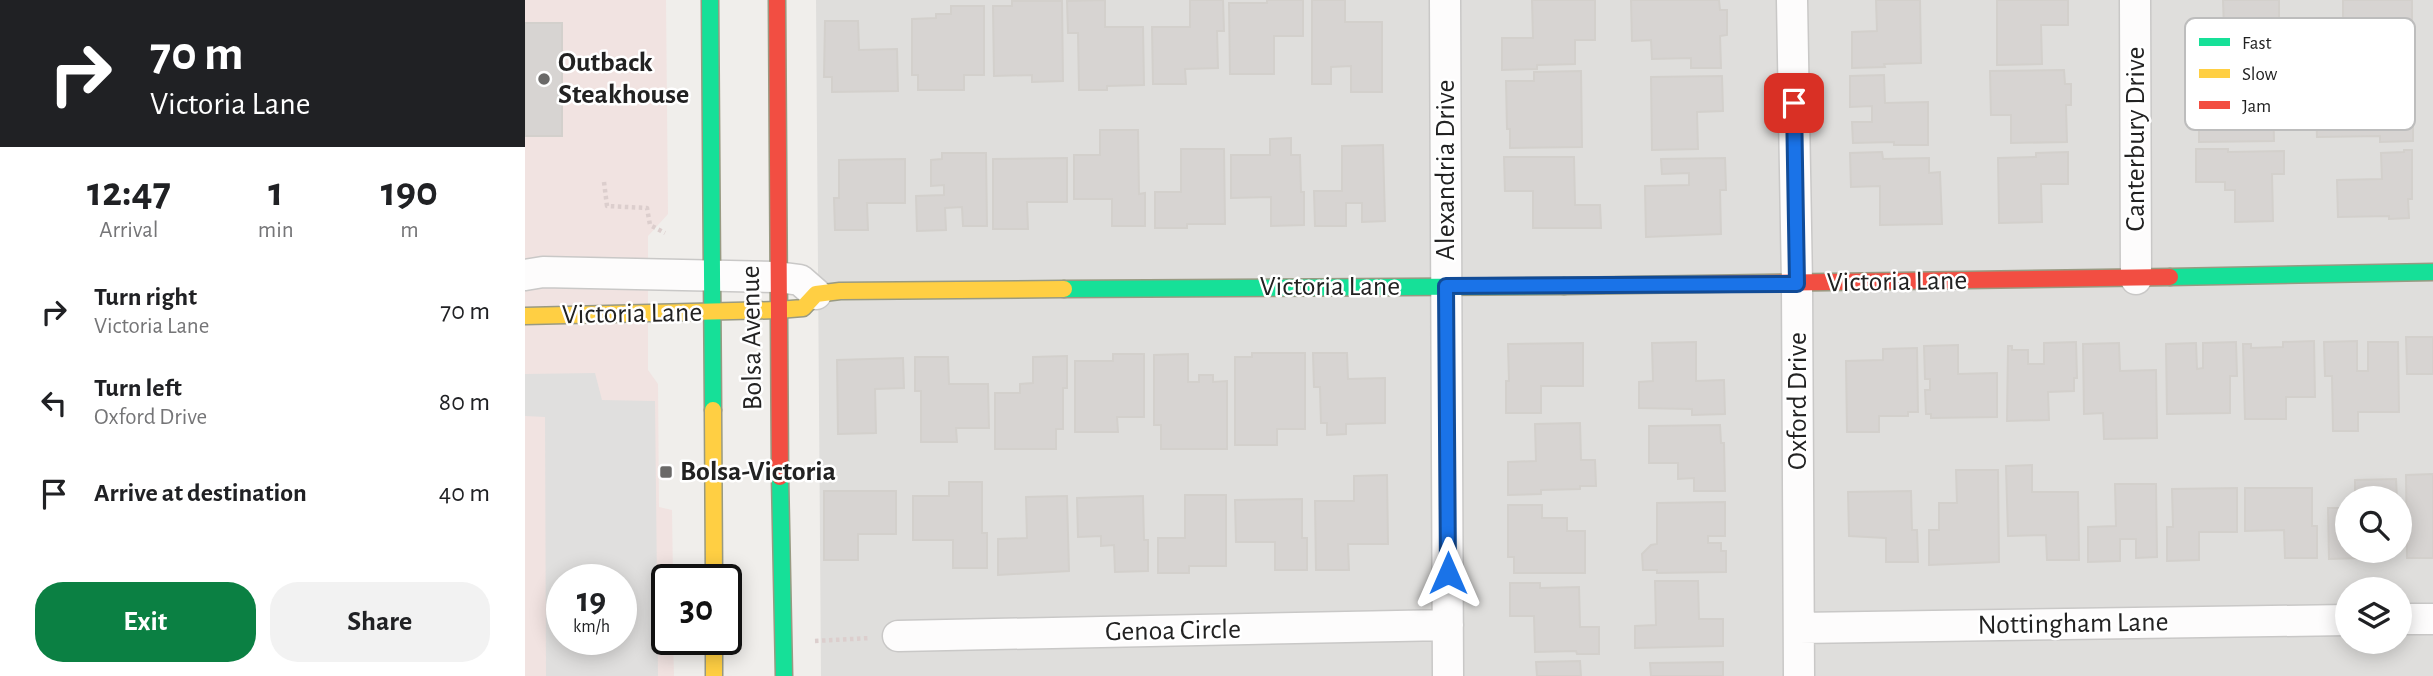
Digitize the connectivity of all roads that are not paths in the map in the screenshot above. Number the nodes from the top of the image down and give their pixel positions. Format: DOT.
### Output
graph roads {
  1 [pos="710,0"];
  2 [pos="777,0"];
  3 [pos="1445,0"];
  4 [pos="1792,0"];
  5 [pos="2135,0"];
  6 [pos="2433,272"];
  7 [pos="525,275"];
  8 [pos="711,276"];
  9 [pos="777,277"];
  10 [pos="2136,279"];
  11 [pos="1797,284"];
  12 [pos="1446,286"];
  13 [pos="816,294"];
  14 [pos="778,310"];
  15 [pos="712,313"];
  16 [pos="525,316"];
  17 [pos="713,564"];
  18 [pos="2412,619"];
  19 [pos="2433,619"];
  20 [pos="2335,620"];
  21 [pos="1448,625"];
  22 [pos="1799,628"];
  23 [pos="898,636"];
  24 [pos="714,655"];
  25 [pos="714,676"];
  26 [pos="784,676"];
  27 [pos="1448,676"];
  28 [pos="1799,676"];
  1 -- 8 [label="street, Bolsa Avenue"];
  2 -- 9 [label="street, Bolsa Avenue"];
  3 -- 12 [label="street, Alexandria Drive"];
  4 -- 11 [label="street, Oxford Drive"];
  5 -- 10 [label="street, Canterbury Drive"];
  6 -- 10 [label="street, Victoria Lane"];
  7 -- 8 [label="street, Victoria Lane"];
  8 -- 9 [label="street, Victoria Lane"];
  8 -- 15 [label="street, Bolsa Avenue"];
  9 -- 13 [label="street, Victoria Lane"];
  9 -- 14 [label="street, Bolsa Avenue"];
  10 -- 11 [label="street, Victoria Lane"];
  11 -- 12 [label="street, Victoria Lane"];
  11 -- 22 [label="street, Oxford Drive"];
  12 -- 13 [label="street, Victoria Lane"];
  12 -- 21 [label="street, Alexandria Drive"];
  13 -- 14 [label="street, Victoria Lane"];
  14 -- 15 [label="street, Victoria Lane"];
  14 -- 26 [label="street, Bolsa Avenue"];
  15 -- 16 [label="street, Victoria Lane"];
  15 -- 17 [label="street, Bolsa Avenue"];
  18 -- 19 [label="street"];
  20 -- 22 [label="street, Nottingham Lane"];
  21 -- 23 [label="street, Genoa Circle"];
  21 -- 27 [label="street, Alexandria Drive"];
  22 -- 28 [label="street, Oxford Drive"];
  24 -- 25 [label="street"];
}
